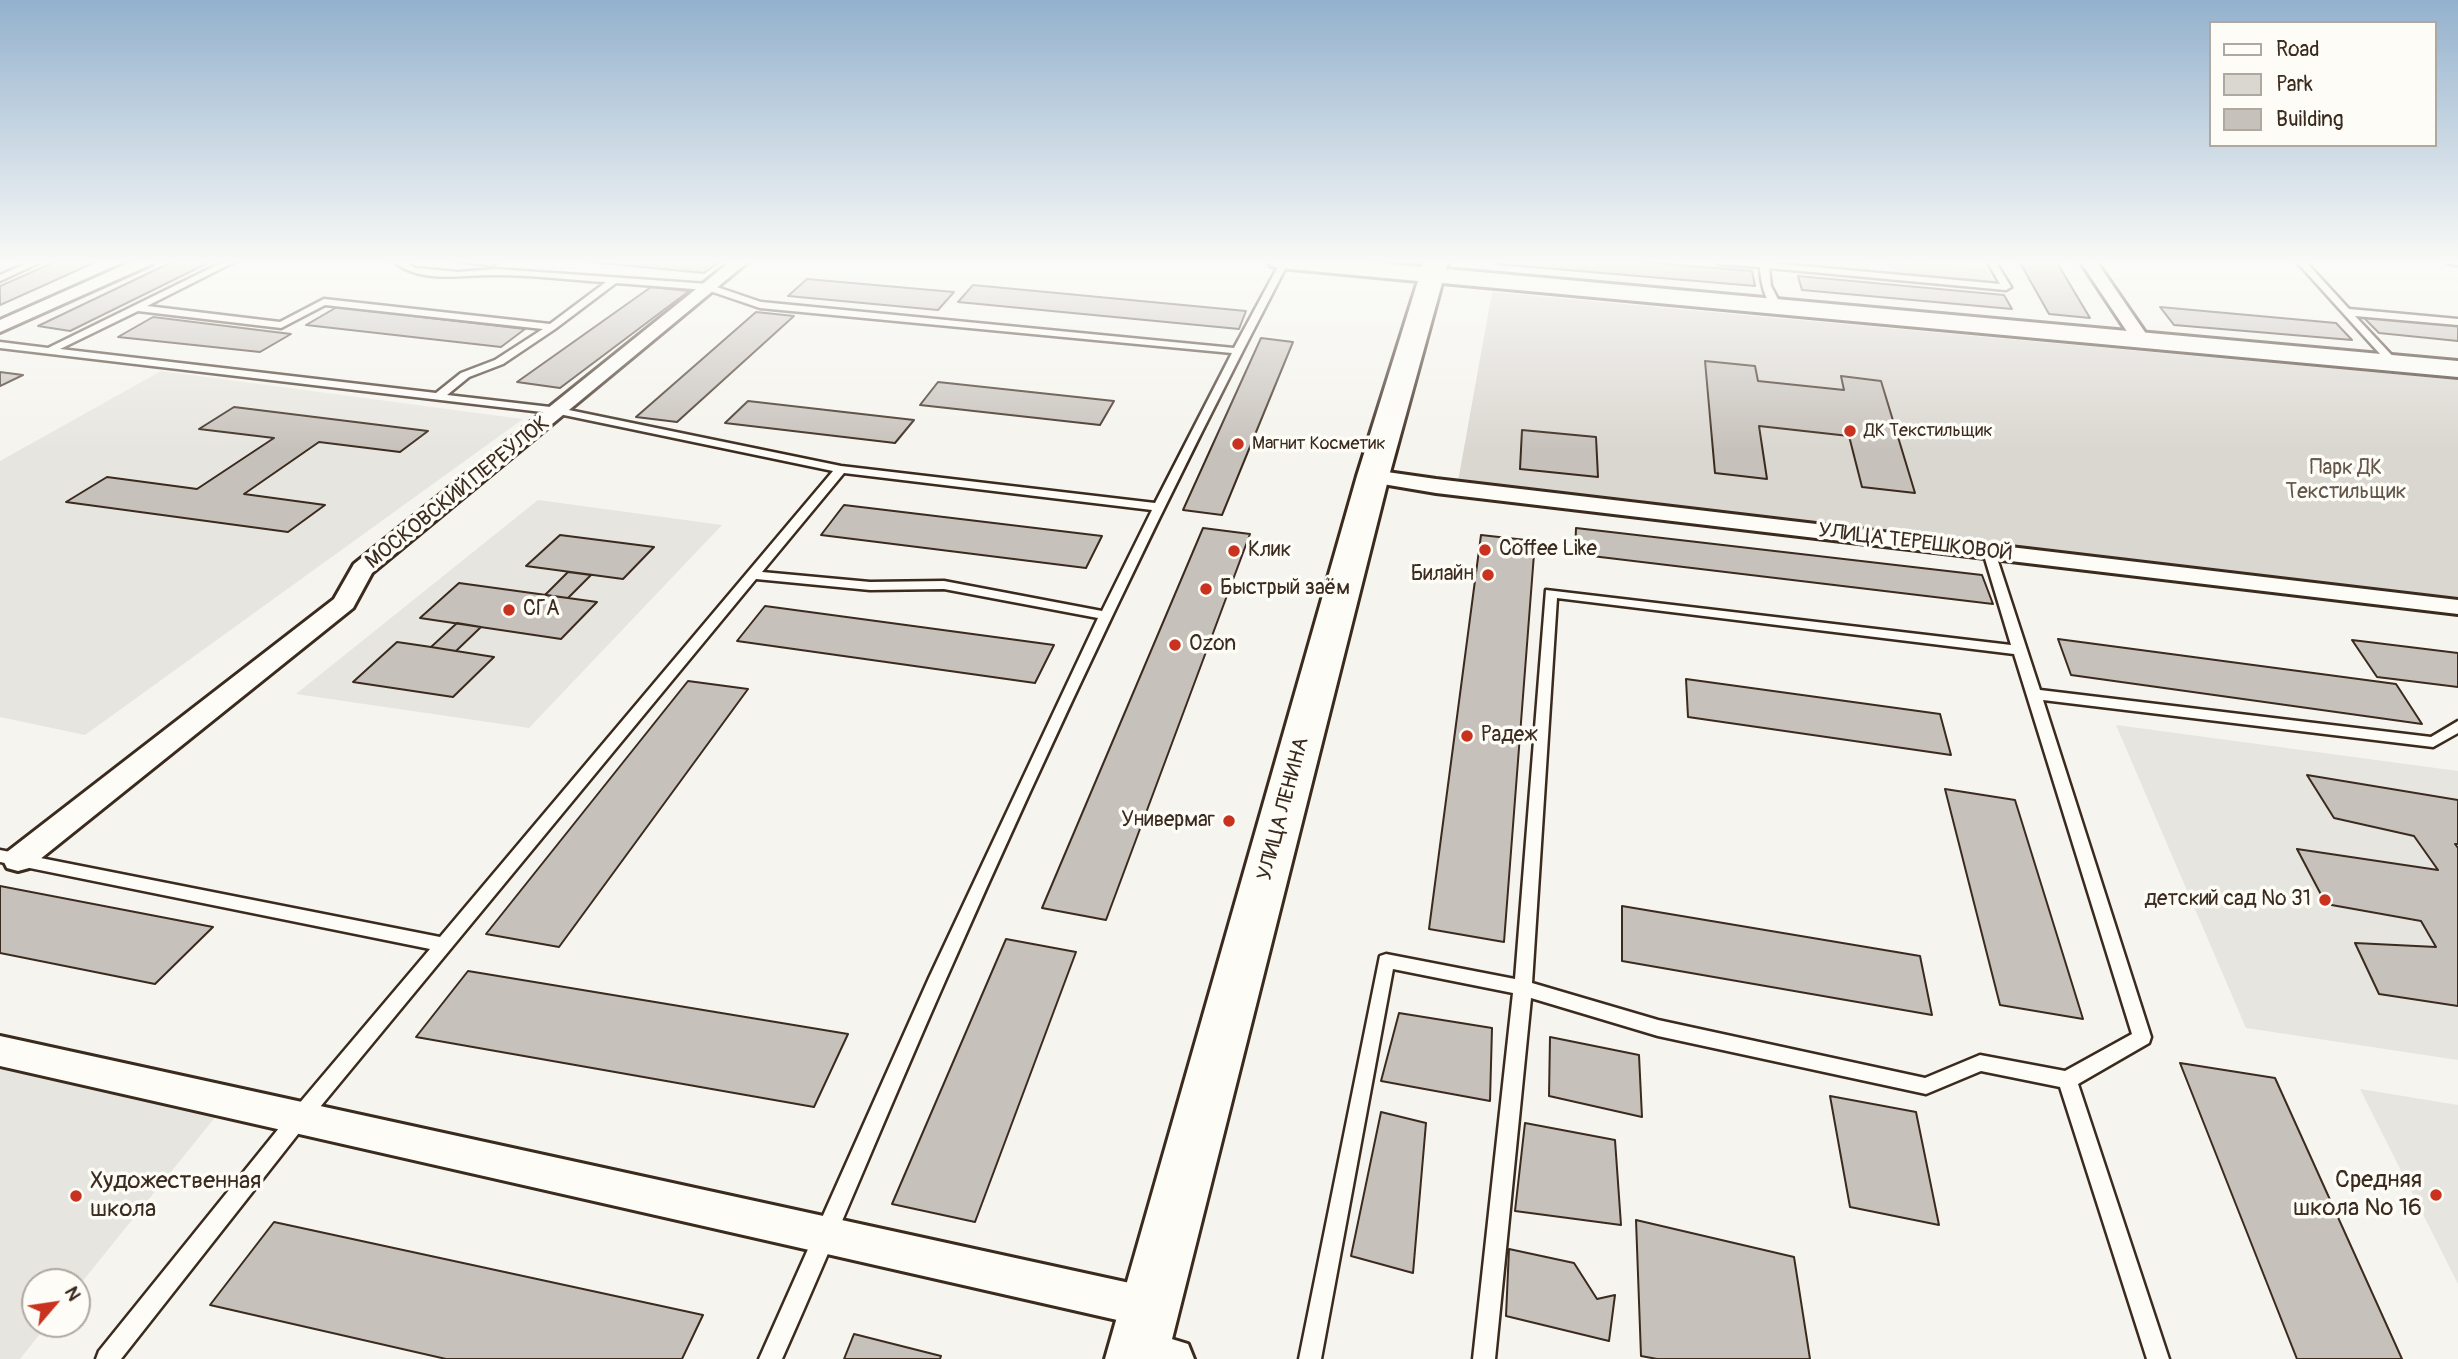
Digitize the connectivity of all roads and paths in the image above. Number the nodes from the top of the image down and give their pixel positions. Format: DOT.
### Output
graph roads {
  1 [pos="104,324"];
  2 [pos="528,324"];
  3 [pos="555,324"];
  4 [pos="663,324"];
  5 [pos="961,324"];
  6 [pos="1251,324"];
  7 [pos="1417,324"];
  8 [pos="1964,324"];
  9 [pos="2131,324"];
  10 [pos="2358,324"];
  11 [pos="552,327"];
  12 [pos="2142,341"];
  13 [pos="0,345"];
  14 [pos="50,351"];
  15 [pos="1237,351"];
  16 [pos="2394,363"];
  17 [pos="2458,369"];
  18 [pos="438,397"];
  19 [pos="559,411"];
  20 [pos="841,469"];
  21 [pos="1373,476"];
  22 [pos="1158,507"];
  23 [pos="1989,552"];
  24 [pos="753,575"];
  25 [pos="2458,607"];
  26 [pos="1107,616"];
  27 [pos="2020,650"];
  28 [pos="2034,694"];
  29 [pos="2458,726"];
  30 [pos="9,858"];
  31 [pos="444,945"];
  32 [pos="1523,988"];
  33 [pos="0,1051"];
  34 [pos="2067,1080"];
  35 [pos="299,1118"];
  36 [pos="827,1236"];
  37 [pos="1148,1307"];
  38 [pos="1150,1356"];
  39 [pos="107,1359"];
  40 [pos="770,1359"];
  41 [pos="1310,1359"];
  42 [pos="1485,1359"];
  43 [pos="2158,1359"];
  1 -- 14 [label="lane"];
  2 -- 11 [label="lane"];
  3 -- 11 [label="lane"];
  4 -- 19 [label="street, МОСКОВСКИЙ ПЕРЕУЛОК"];
  5 -- 15 [label="lane"];
  6 -- 15 [label="lane"];
  7 -- 21 [label="street, УЛИЦА ЛЕНИНА"];
  8 -- 12 [label="street"];
  9 -- 12 [label="street"];
  10 -- 16 [label="lane"];
  11 -- 18 [label="lane"];
  12 -- 16 [label="street"];
  13 -- 14 [label="lane"];
  14 -- 18 [label="lane"];
  15 -- 22 [label="lane"];
  16 -- 17 [label="street"];
  18 -- 19 [label="lane"];
  19 -- 20 [label="lane"];
  19 -- 30 [label="street, МОСКОВСКИЙ ПЕРЕУЛОК"];
  20 -- 22 [label="lane"];
  20 -- 24 [label="lane"];
  21 -- 23 [label="street, УЛИЦА ТЕРЕШКОВОЙ"];
  21 -- 37 [label="street, УЛИЦА ЛЕНИНА"];
  22 -- 26 [label="lane"];
  23 -- 25 [label="street, УЛИЦА ТЕРЕШКОВОЙ"];
  23 -- 27 [label="lane"];
  24 -- 26 [label="lane"];
  24 -- 31 [label="lane"];
  26 -- 36 [label="lane"];
  27 -- 28 [label="lane"];
  27 -- 32 [label="lane"];
  28 -- 29 [label="lane"];
  28 -- 34 [label="lane"];
  30 -- 31 [label="lane"];
  31 -- 35 [label="lane"];
  32 -- 34 [label="lane"];
  32 -- 41 [label="lane"];
  32 -- 42 [label="lane"];
  33 -- 35 [label="street"];
  34 -- 43 [label="lane"];
  35 -- 36 [label="street"];
  35 -- 39 [label="lane"];
  36 -- 37 [label="street"];
  36 -- 40 [label="lane"];
  37 -- 38 [label="street, УЛИЦА ЛЕНИНА"];
}
